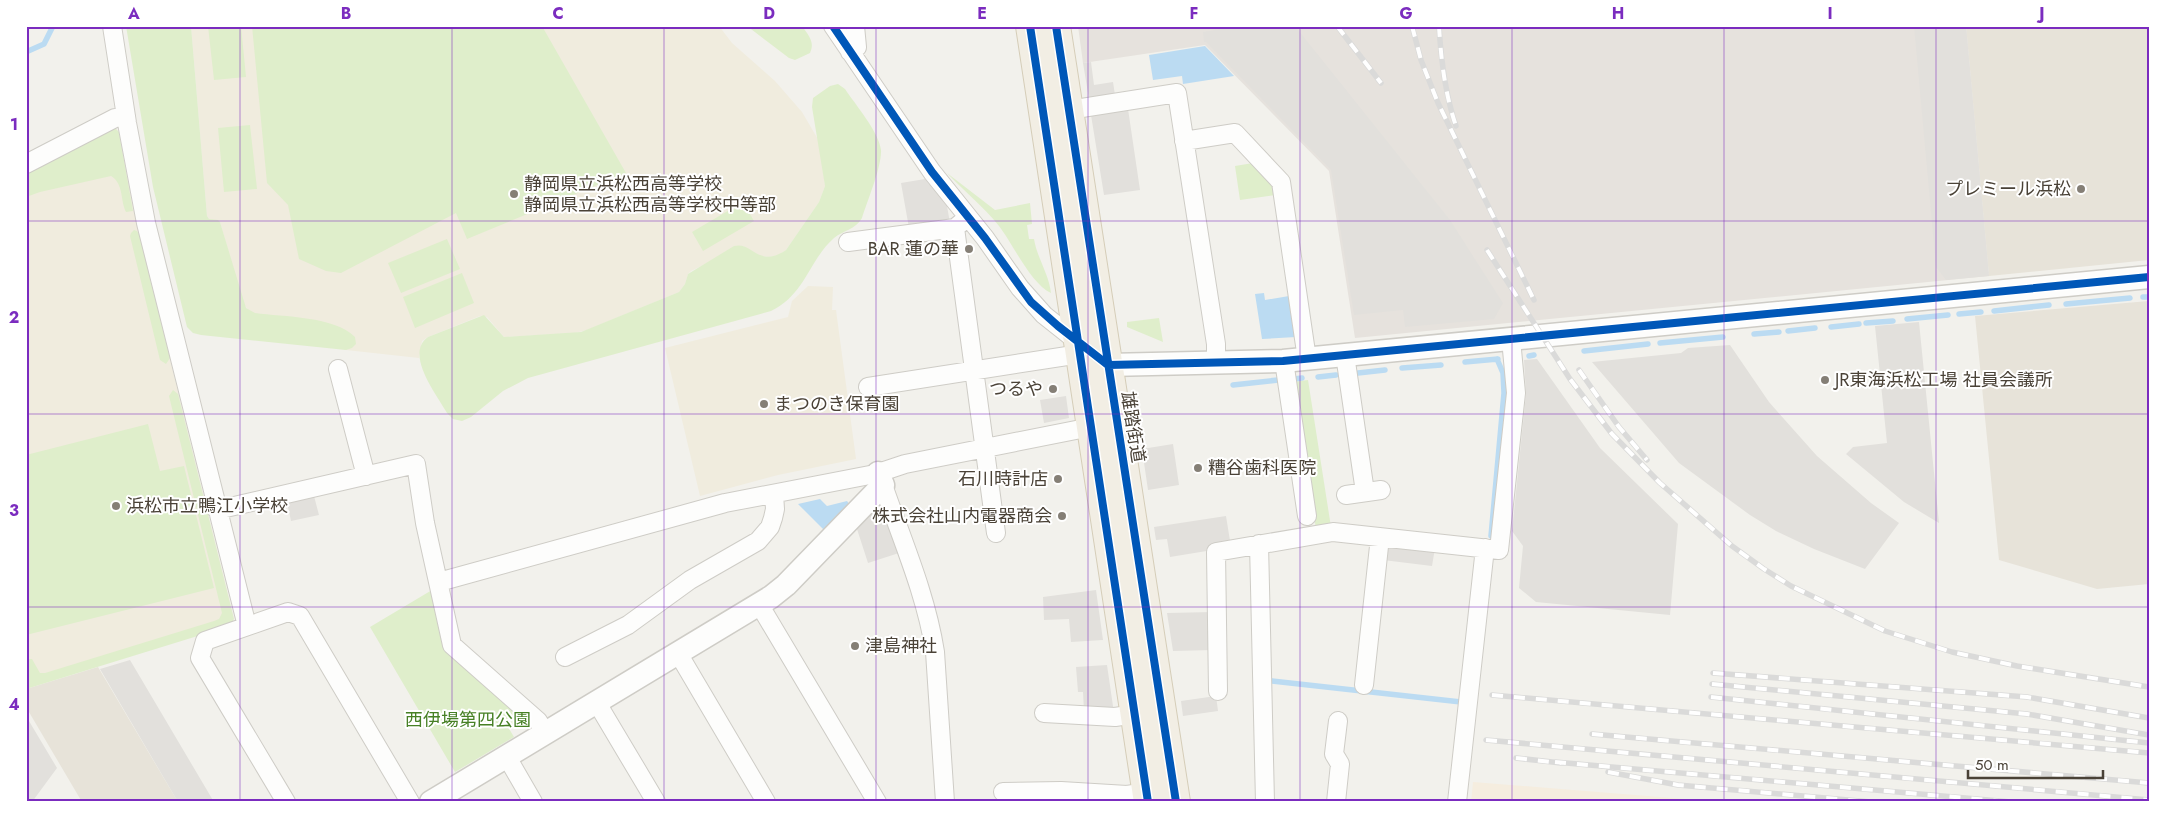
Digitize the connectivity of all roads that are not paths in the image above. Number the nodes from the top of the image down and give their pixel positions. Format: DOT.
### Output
graph roads {
  1 [pos="112,26"];
  2 [pos="833,26"];
  3 [pos="855,26"];
  4 [pos="1030,26"];
  5 [pos="1056,26"];
  6 [pos="850,52"];
  7 [pos="1069,110"];
  8 [pos="126,116"];
  9 [pos="1184,141"];
  10 [pos="26,164"];
  11 [pos="961,222"];
  12 [pos="848,242"];
  13 [pos="2149,277"];
  14 [pos="1511,339"];
  15 [pos="1079,348"];
  16 [pos="1345,355"];
  17 [pos="1307,358"];
  18 [pos="1284,361"];
  19 [pos="1216,362"];
  20 [pos="1108,365"];
  21 [pos="338,369"];
  22 [pos="974,369"];
  23 [pos="868,387"];
  24 [pos="1092,427"];
  25 [pos="984,448"];
  26 [pos="366,476"];
  27 [pos="881,479"];
  28 [pos="774,494"];
  29 [pos="1346,495"];
  30 [pos="217,510"];
  31 [pos="1307,516"];
  32 [pos="996,533"];
  33 [pos="1380,537"];
  34 [pos="1259,544"];
  35 [pos="1485,548"];
  36 [pos="446,580"];
  37 [pos="759,604"];
  38 [pos="246,626"];
  39 [pos="678,654"];
  40 [pos="565,657"];
  41 [pos="1364,685"];
  42 [pos="1218,690"];
  43 [pos="597,703"];
  44 [pos="1044,713"];
  45 [pos="1135,714"];
  46 [pos="1338,721"];
  47 [pos="546,734"];
  48 [pos="507,757"];
  49 [pos="1003,792"];
  50 [pos="1147,797"];
  51 [pos="286,802"];
  52 [pos="410,802"];
  53 [pos="431,802"];
  54 [pos="533,802"];
  55 [pos="656,802"];
  56 [pos="766,802"];
  57 [pos="877,802"];
  58 [pos="945,802"];
  59 [pos="1176,802"];
  60 [pos="1265,802"];
  61 [pos="1336,802"];
  62 [pos="1457,802"];
  1 -- 8 [label="street"];
  2 -- 6 [label="street"];
  3 -- 6 [label="street"];
  4 -- 15 [label="main road"];
  5 -- 7 [label="main road, 雄踏街道"];
  6 -- 11 [label="street"];
  7 -- 9 [label="street"];
  7 -- 20 [label="main road, 雄踏街道"];
  8 -- 10 [label="street"];
  8 -- 30 [label="street"];
  9 -- 17 [label="street"];
  9 -- 19 [label="street"];
  11 -- 12 [label="street"];
  11 -- 15 [label="street"];
  11 -- 22 [label="street"];
  13 -- 14 [label="street"];
  14 -- 16 [label="street"];
  14 -- 35 [label="street"];
  15 -- 20 [label="street"];
  15 -- 22 [label="street"];
  15 -- 24 [label="main road"];
  16 -- 17 [label="street"];
  16 -- 29 [label="street"];
  17 -- 18 [label="street"];
  18 -- 19 [label="street"];
  18 -- 31 [label="street"];
  19 -- 20 [label="street"];
  20 -- 59 [label="main road, 雄踏街道"];
  21 -- 26 [label="street"];
  22 -- 23 [label="street"];
  22 -- 25 [label="street"];
  24 -- 25 [label="street"];
  24 -- 45 [label="main road"];
  25 -- 27 [label="street"];
  25 -- 32 [label="street"];
  26 -- 30 [label="street"];
  26 -- 47 [label="street"];
  27 -- 28 [label="street"];
  27 -- 37 [label="street"];
  27 -- 58 [label="street"];
  28 -- 36 [label="street"];
  28 -- 40 [label="street"];
  30 -- 38 [label="street"];
  33 -- 34 [label="street"];
  33 -- 35 [label="street"];
  33 -- 41 [label="street"];
  34 -- 42 [label="street"];
  34 -- 60 [label="street"];
  35 -- 62 [label="street"];
  37 -- 39 [label="street"];
  37 -- 57 [label="street"];
  38 -- 51 [label="street"];
  38 -- 52 [label="street"];
  39 -- 43 [label="street"];
  39 -- 56 [label="street"];
  43 -- 47 [label="street"];
  43 -- 55 [label="street"];
  44 -- 45 [label="street"];
  45 -- 50 [label="main road"];
  46 -- 61 [label="street"];
  47 -- 48 [label="street"];
  48 -- 53 [label="street"];
  48 -- 54 [label="street"];
  49 -- 50 [label="street"];
}
